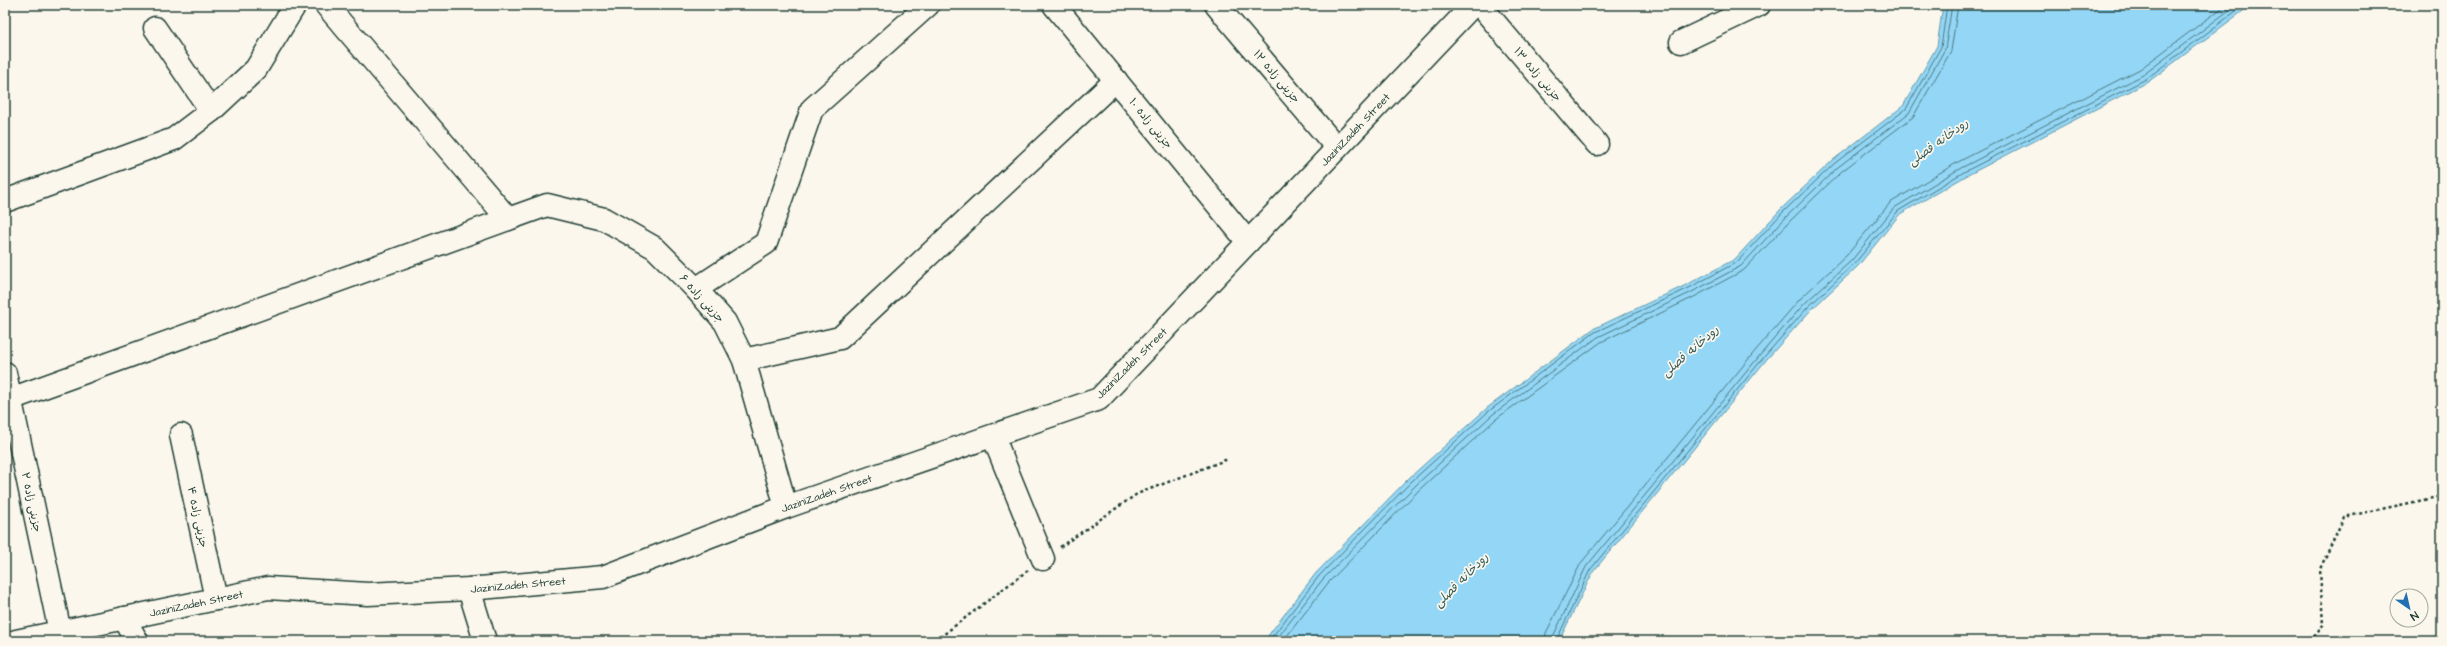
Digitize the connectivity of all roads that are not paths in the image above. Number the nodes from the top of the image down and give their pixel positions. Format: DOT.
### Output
graph roads {
  1 [pos="295,5"];
  2 [pos="326,5"];
  3 [pos="928,5"];
  4 [pos="1054,5"];
  5 [pos="1216,5"];
  6 [pos="1473,5"];
  7 [pos="1480,5"];
  8 [pos="1760,5"];
  9 [pos="155,28"];
  10 [pos="1682,42"];
  11 [pos="1116,80"];
  12 [pos="211,111"];
  13 [pos="1597,144"];
  14 [pos="1338,148"];
  15 [pos="5,201"];
  16 [pos="508,219"];
  17 [pos="1248,242"];
  18 [pos="696,289"];
  19 [pos="744,360"];
  20 [pos="5,373"];
  21 [pos="8,400"];
  22 [pos="181,434"];
  23 [pos="993,436"];
  24 [pos="786,507"];
  25 [pos="1043,559"];
  26 [pos="469,589"];
  27 [pos="216,599"];
  28 [pos="124,618"];
  29 [pos="60,632"];
  30 [pos="16,641"];
  31 [pos="136,641"];
  32 [pos="486,641"];
  1 -- 12 [label="street"];
  2 -- 16 [label="street"];
  3 -- 18 [label="street"];
  4 -- 11 [label="street, جزینی زاده ۱۰"];
  5 -- 14 [label="street, جزینی زاده ۱۲"];
  6 -- 14 [label="street, JaziniZadeh Street"];
  7 -- 13 [label="street, جزینی زاده ۱۳"];
  8 -- 10 [label="street"];
  9 -- 12 [label="street"];
  11 -- 17 [label="street, جزینی زاده ۱۰"];
  11 -- 19 [label="street"];
  12 -- 15 [label="street"];
  14 -- 17 [label="street, JaziniZadeh Street"];
  16 -- 18 [label="street, جزینی زاده ۶"];
  16 -- 21 [label="street, جزینی زاده ۶"];
  17 -- 23 [label="street, JaziniZadeh Street"];
  18 -- 19 [label="street, جزینی زاده ۶"];
  19 -- 24 [label="street, جزینی زاده ۶"];
  20 -- 21 [label="street, جزینی زاده ۲"];
  21 -- 29 [label="street, جزینی زاده ۲"];
  22 -- 27 [label="street, جزینی زاده ۴"];
  23 -- 24 [label="street, JaziniZadeh Street"];
  23 -- 25 [label="street"];
  24 -- 26 [label="street, JaziniZadeh Street"];
  26 -- 27 [label="street, JaziniZadeh Street"];
  26 -- 32 [label="street"];
  27 -- 28 [label="street, JaziniZadeh Street"];
  28 -- 29 [label="street, JaziniZadeh Street"];
  28 -- 31 [label="street"];
  29 -- 30 [label="street, JaziniZadeh Street"];
}
